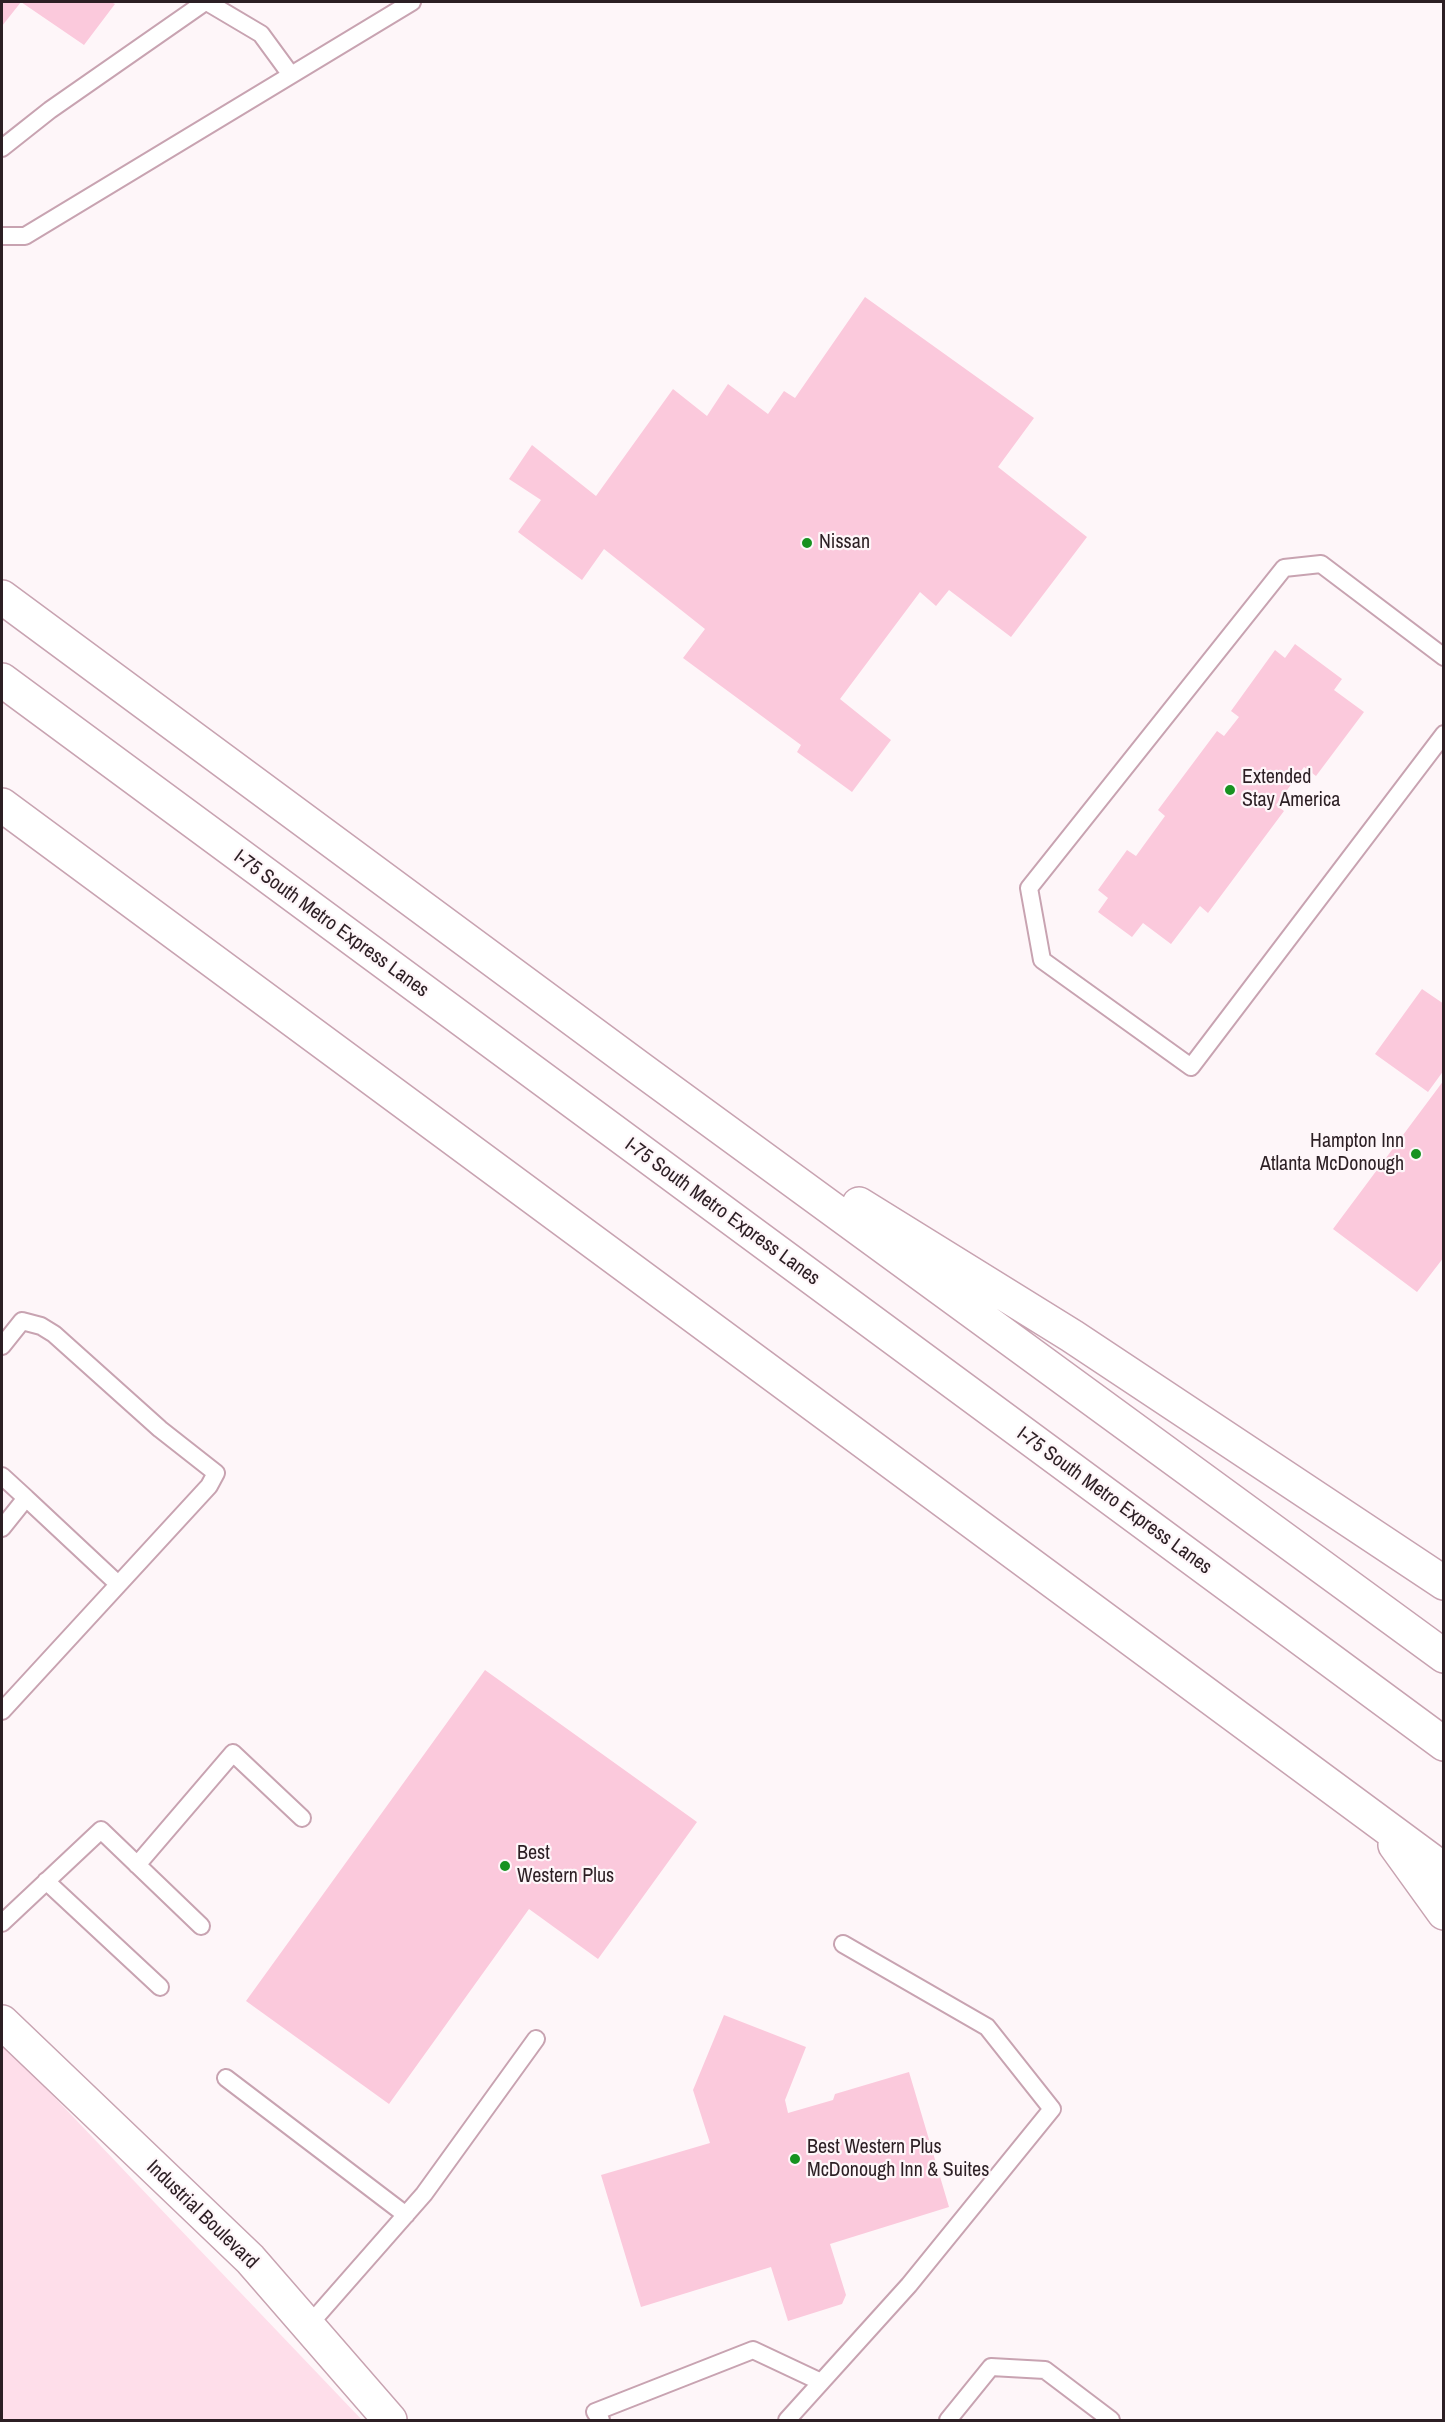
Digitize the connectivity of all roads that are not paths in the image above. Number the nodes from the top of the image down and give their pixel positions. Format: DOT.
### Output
graph roads {
  1 [pos="206,2"];
  2 [pos="412,2"];
  3 [pos="291,75"];
  4 [pos="2,148"];
  5 [pos="2,236"];
  6 [pos="2,597"];
  7 [pos="1443,657"];
  8 [pos="2,680"];
  9 [pos="1443,734"];
  10 [pos="2,805"];
  11 [pos="642,1070"];
  12 [pos="2,1346"];
  13 [pos="2,1476"];
  14 [pos="26,1498"];
  15 [pos="2,1528"];
  16 [pos="1443,1583"];
  17 [pos="118,1584"];
  18 [pos="1443,1656"];
  19 [pos="2,1711"];
  20 [pos="1443,1744"];
  21 [pos="302,1818"];
  22 [pos="1376,1820"];
  23 [pos="137,1865"];
  24 [pos="1443,1870"];
  25 [pos="46,1881"];
  26 [pos="1443,1913"];
  27 [pos="2,1923"];
  28 [pos="201,1926"];
  29 [pos="843,1944"];
  30 [pos="160,1988"];
  31 [pos="2,2022"];
  32 [pos="536,2039"];
  33 [pos="226,2078"];
  34 [pos="406,2215"];
  35 [pos="308,2326"];
  36 [pos="821,2382"];
  37 [pos="390,2421"];
  38 [pos="601,2421"];
  39 [pos="787,2421"];
  40 [pos="948,2421"];
  41 [pos="1111,2421"];
  1 -- 3 [label="lane"];
  1 -- 4 [label="lane"];
  2 -- 3 [label="lane"];
  3 -- 5 [label="lane"];
  6 -- 11 [label="main road"];
  7 -- 9 [label="lane"];
  8 -- 20 [label="main road, I-75 South Metro Express Lanes"];
  10 -- 22 [label="main road"];
  11 -- 16 [label="main road"];
  11 -- 18 [label="main road"];
  12 -- 17 [label="lane"];
  13 -- 14 [label="lane"];
  14 -- 15 [label="lane"];
  14 -- 17 [label="lane"];
  17 -- 19 [label="lane"];
  21 -- 23 [label="lane"];
  22 -- 24 [label="main road"];
  22 -- 26 [label="main road"];
  23 -- 25 [label="lane"];
  23 -- 28 [label="lane"];
  25 -- 27 [label="lane"];
  25 -- 30 [label="lane"];
  29 -- 36 [label="lane"];
  31 -- 35 [label="main road, Industrial Boulevard"];
  32 -- 34 [label="lane"];
  33 -- 34 [label="lane"];
  34 -- 35 [label="lane"];
  35 -- 37 [label="main road, Industrial Boulevard"];
  36 -- 38 [label="lane"];
  36 -- 39 [label="lane"];
  40 -- 41 [label="lane"];
}
